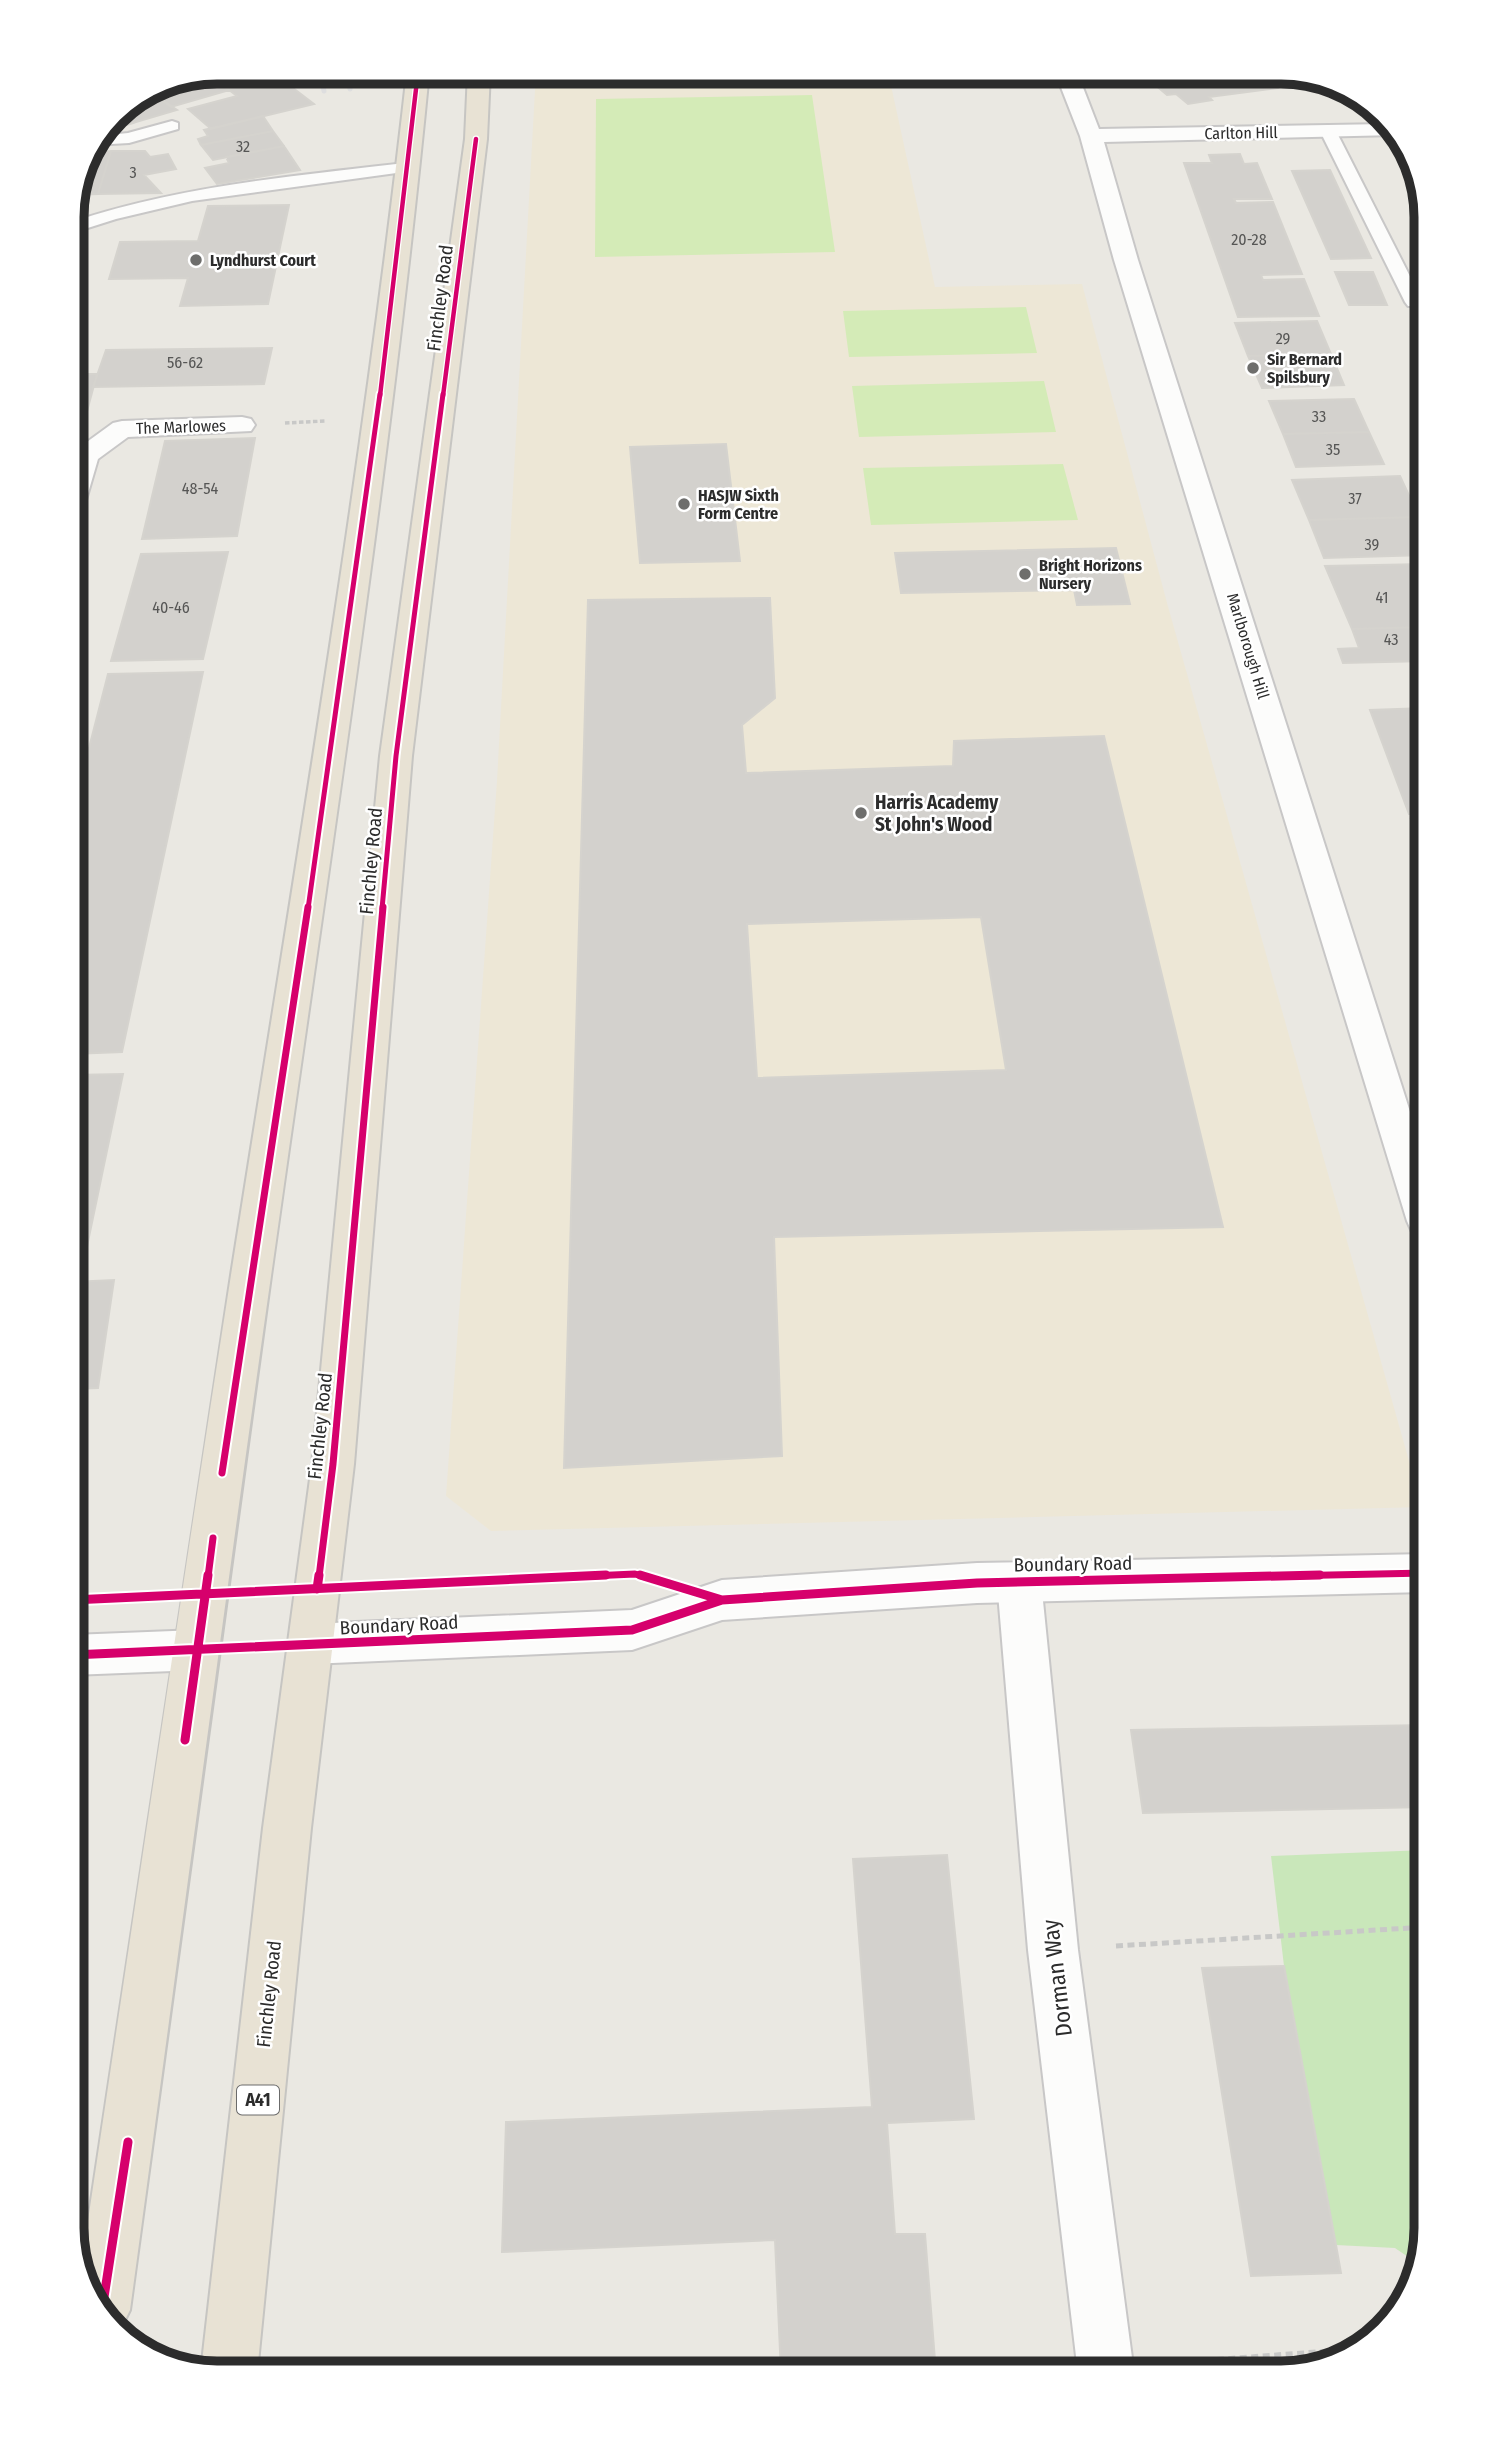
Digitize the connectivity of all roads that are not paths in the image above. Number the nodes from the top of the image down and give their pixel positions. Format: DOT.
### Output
graph roads {
  1 [pos="416,84"];
  2 [pos="478,84"];
  3 [pos="1071,84"];
  4 [pos="1334,124"];
  5 [pos="172,126"];
  6 [pos="1381,129"];
  7 [pos="1091,136"];
  8 [pos="108,140"];
  9 [pos="405,168"];
  10 [pos="84,224"];
  11 [pos="1414,302"];
  12 [pos="242,425"];
  13 [pos="84,452"];
  14 [pos="1414,1183"];
  15 [pos="1414,1573"];
  16 [pos="1018,1581"];
  17 [pos="310,1644"];
  18 [pos="198,1650"];
  19 [pos="84,1655"];
  20 [pos="104,2298"];
  21 [pos="230,2361"];
  22 [pos="1105,2361"];
  1 -- 9 [label="highway"];
  2 -- 17 [label="highway, Finchley Road / A41"];
  3 -- 7 [label="street, Marlborough Hill"];
  4 -- 6 [label="street, Carlton Hill"];
  4 -- 7 [label="street, Carlton Hill"];
  4 -- 11 [label="lane"];
  5 -- 8 [label="lane"];
  7 -- 14 [label="street, Marlborough Hill"];
  9 -- 10 [label="lane"];
  9 -- 18 [label="highway"];
  12 -- 13 [label="street, The Marlowes"];
  15 -- 16 [label="street, Boundary Road"];
  16 -- 17 [label="street, Boundary Road"];
  16 -- 22 [label="street, Dorman Way"];
  17 -- 21 [label="highway, Finchley Road / A41"];
  18 -- 19 [label="street"];
  18 -- 20 [label="highway"];
}
